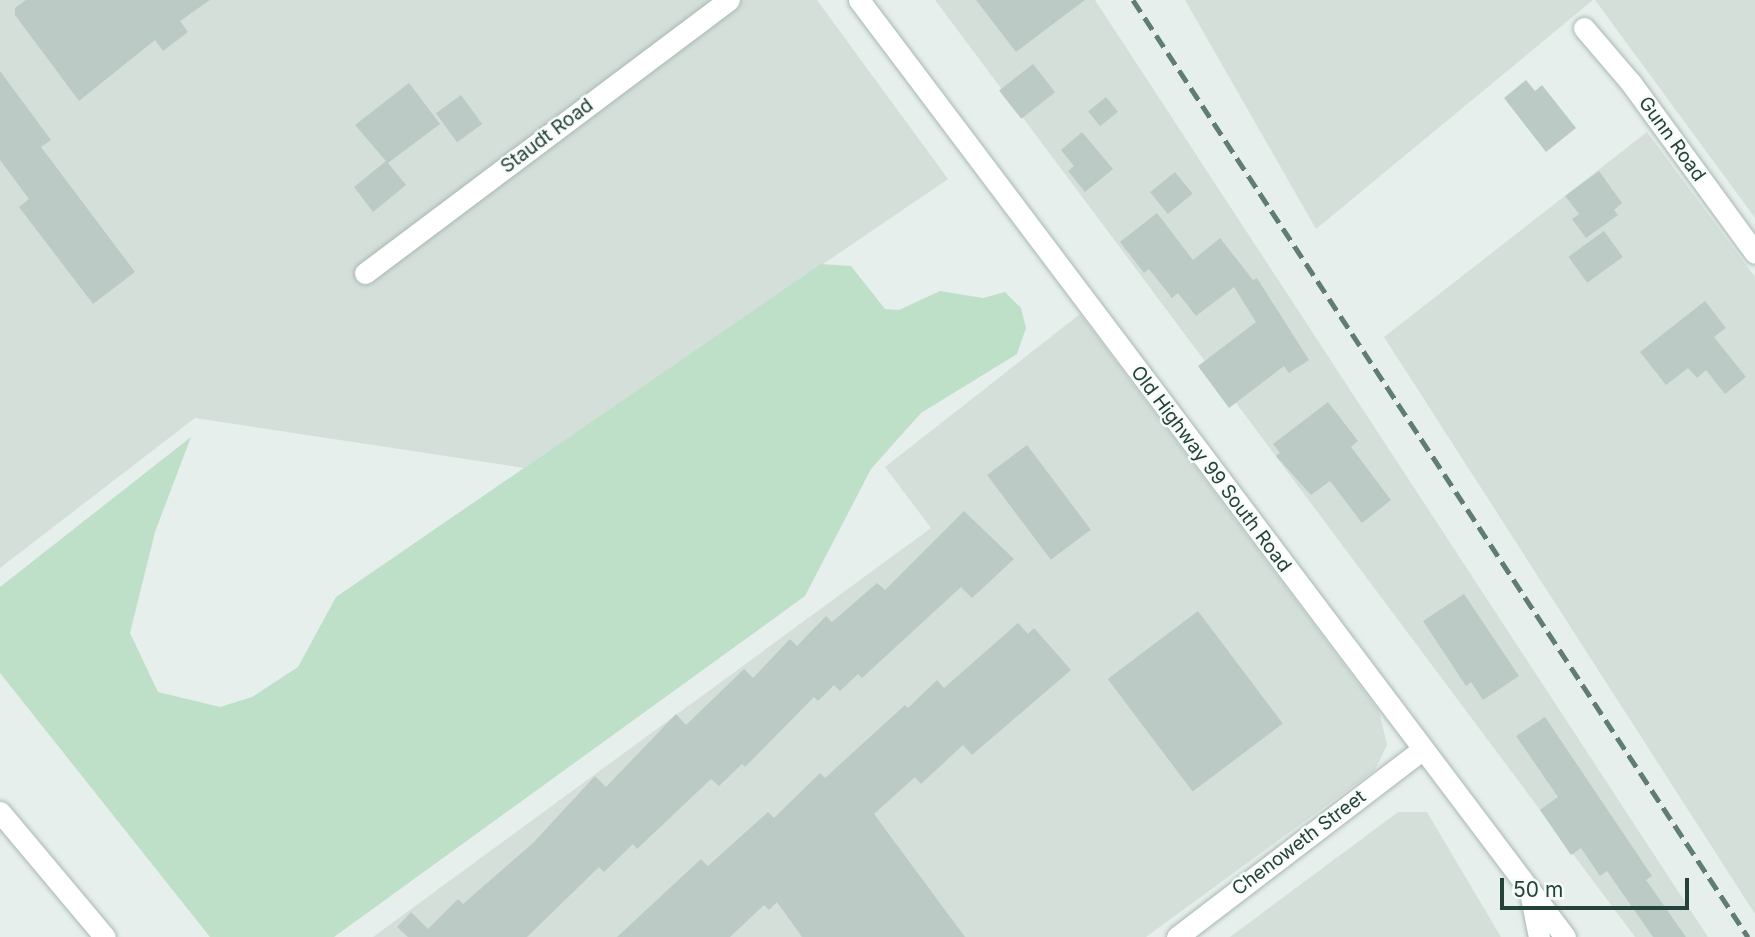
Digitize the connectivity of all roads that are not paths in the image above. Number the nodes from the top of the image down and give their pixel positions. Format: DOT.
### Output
graph roads {
  1 [pos="729,0"];
  2 [pos="859,0"];
  3 [pos="1584,28"];
  4 [pos="1755,253"];
  5 [pos="365,273"];
  6 [pos="1422,750"];
  7 [pos="0,811"];
  8 [pos="1531,894"];
  9 [pos="105,937"];
  10 [pos="1177,937"];
  11 [pos="1539,937"];
  12 [pos="1565,937"];
  1 -- 5 [label="street, Staudt Road"];
  2 -- 6 [label="street, Old Highway 99 South Road"];
  3 -- 4 [label="street, Gunn Road"];
  6 -- 8 [label="street, Old Highway 99 South Road"];
  6 -- 10 [label="street, Chenoweth Street"];
  7 -- 9 [label="street"];
  8 -- 11 [label="street"];
  8 -- 12 [label="street, Old Highway 99 South Road"];
}
